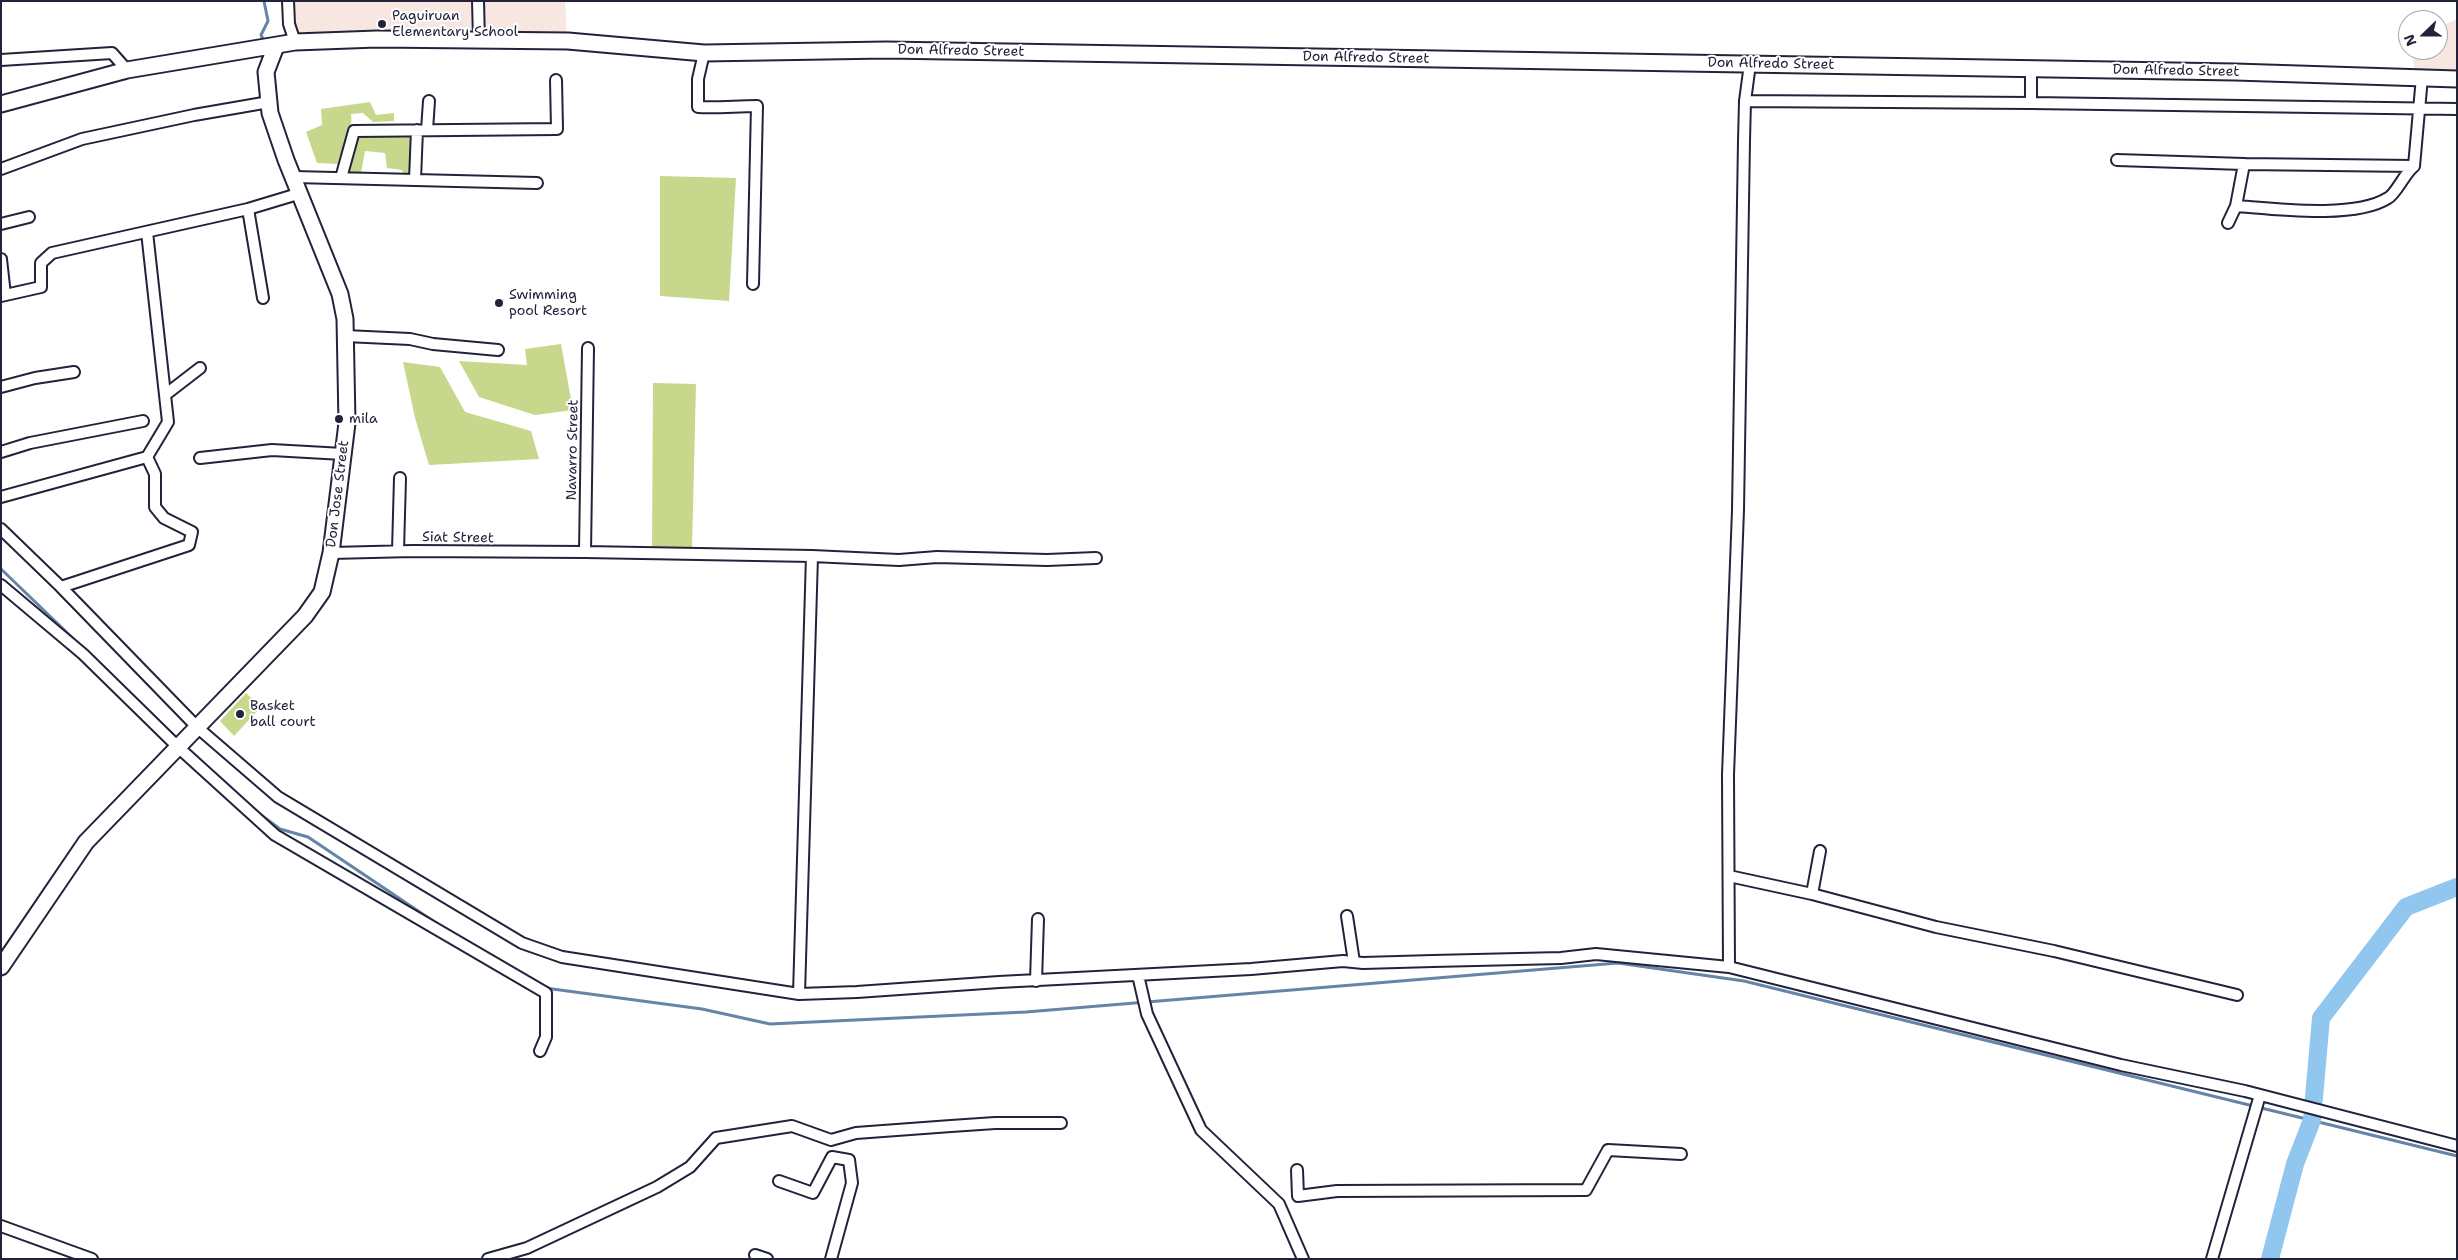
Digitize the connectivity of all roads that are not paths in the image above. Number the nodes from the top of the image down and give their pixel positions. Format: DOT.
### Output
graph roads {
  1 [pos="288,1"];
  2 [pos="478,1"];
  3 [pos="479,41"];
  4 [pos="295,42"];
  5 [pos="276,46"];
  6 [pos="704,52"];
  7 [pos="1,60"];
  8 [pos="1750,64"];
  9 [pos="2031,69"];
  10 [pos="127,70"];
  11 [pos="2422,77"];
  12 [pos="2457,79"];
  13 [pos="556,80"];
  14 [pos="429,101"];
  15 [pos="1745,101"];
  16 [pos="269,102"];
  17 [pos="2031,103"];
  18 [pos="1,104"];
  19 [pos="2419,109"];
  20 [pos="2457,109"];
  21 [pos="422,130"];
  22 [pos="2117,160"];
  23 [pos="2244,164"];
  24 [pos="2414,166"];
  25 [pos="1,169"];
  26 [pos="294,177"];
  27 [pos="340,178"];
  28 [pos="415,180"];
  29 [pos="537,183"];
  30 [pos="301,193"];
  31 [pos="2236,206"];
  32 [pos="248,209"];
  33 [pos="30,217"];
  34 [pos="2228,223"];
  35 [pos="1,224"];
  36 [pos="147,232"];
  37 [pos="1,259"];
  38 [pos="753,284"];
  39 [pos="3,296"];
  40 [pos="263,298"];
  41 [pos="345,336"];
  42 [pos="588,348"];
  43 [pos="498,350"];
  44 [pos="200,368"];
  45 [pos="74,372"];
  46 [pos="1,387"];
  47 [pos="165,395"];
  48 [pos="143,421"];
  49 [pos="1,452"];
  50 [pos="343,454"];
  51 [pos="147,458"];
  52 [pos="200,458"];
  53 [pos="400,478"];
  54 [pos="1,497"];
  55 [pos="1,529"];
  56 [pos="398,551"];
  57 [pos="585,552"];
  58 [pos="331,553"];
  59 [pos="812,556"];
  60 [pos="1096,558"];
  61 [pos="1,585"];
  62 [pos="61,587"];
  63 [pos="197,729"];
  64 [pos="179,746"];
  65 [pos="1820,851"];
  66 [pos="1729,876"];
  67 [pos="1812,894"];
  68 [pos="1347,916"];
  69 [pos="1038,919"];
  70 [pos="1354,962"];
  71 [pos="1,967"];
  72 [pos="1729,967"];
  73 [pos="1139,979"];
  74 [pos="1036,981"];
  75 [pos="799,994"];
  76 [pos="2237,995"];
  77 [pos="540,1051"];
  78 [pos="2259,1098"];
  79 [pos="1061,1123"];
  80 [pos="2457,1146"];
  81 [pos="1680,1154"];
  82 [pos="1297,1170"];
  83 [pos="779,1182"];
  84 [pos="1,1226"];
  85 [pos="527,1248"];
  86 [pos="755,1256"];
  87 [pos="92,1259"];
  88 [pos="488,1259"];
  89 [pos="523,1259"];
  90 [pos="767,1259"];
  91 [pos="831,1259"];
  92 [pos="1303,1259"];
  93 [pos="2212,1259"];
  1 -- 4 [label="street"];
  2 -- 3 [label="street"];
  3 -- 4 [label="street, Don Alfredo Street"];
  3 -- 6 [label="street, Don Alfredo Street"];
  4 -- 5 [label="street, Don Alfredo Street"];
  5 -- 10 [label="street, Don Alfredo Street"];
  5 -- 16 [label="street, Don Jose Street"];
  6 -- 8 [label="street, Don Alfredo Street"];
  6 -- 38 [label="street"];
  7 -- 10 [label="street"];
  8 -- 9 [label="street, Don Alfredo Street"];
  8 -- 15 [label="street"];
  9 -- 11 [label="street, Don Alfredo Street"];
  9 -- 17 [label="street"];
  10 -- 18 [label="street, Don Alfredo Street"];
  11 -- 12 [label="street, Don Alfredo Street"];
  11 -- 19 [label="street"];
  13 -- 21 [label="street"];
  14 -- 21 [label="street"];
  15 -- 17 [label="street"];
  15 -- 66 [label="street"];
  16 -- 25 [label="street"];
  16 -- 26 [label="street, Don Jose Street"];
  17 -- 19 [label="street"];
  19 -- 20 [label="street"];
  19 -- 24 [label="street"];
  21 -- 27 [label="street"];
  21 -- 28 [label="street"];
  22 -- 23 [label="street"];
  23 -- 24 [label="street"];
  23 -- 31 [label="street"];
  24 -- 31 [label="street"];
  26 -- 27 [label="street"];
  26 -- 30 [label="street, Don Jose Street"];
  27 -- 28 [label="street"];
  28 -- 29 [label="street"];
  30 -- 32 [label="street"];
  30 -- 41 [label="street, Don Jose Street"];
  31 -- 34 [label="street"];
  32 -- 36 [label="street"];
  32 -- 40 [label="street"];
  33 -- 35 [label="street"];
  36 -- 39 [label="street"];
  36 -- 47 [label="street"];
  37 -- 39 [label="street"];
  41 -- 43 [label="street"];
  41 -- 50 [label="street, Don Jose Street"];
  42 -- 57 [label="street, Navarro Street"];
  44 -- 47 [label="street"];
  45 -- 46 [label="street"];
  47 -- 51 [label="street"];
  48 -- 49 [label="street"];
  50 -- 52 [label="street"];
  50 -- 58 [label="street, Don Jose Street"];
  51 -- 54 [label="street"];
  51 -- 62 [label="street"];
  53 -- 56 [label="street"];
  55 -- 62 [label="street"];
  56 -- 57 [label="street, Siat Street"];
  56 -- 58 [label="street, Siat Street"];
  57 -- 59 [label="street, Siat Street"];
  58 -- 63 [label="street, Don Jose Street"];
  59 -- 60 [label="street, Siat Street"];
  59 -- 75 [label="street"];
  61 -- 64 [label="street"];
  62 -- 63 [label="street"];
  63 -- 64 [label="street, Don Jose Street"];
  63 -- 75 [label="street"];
  64 -- 71 [label="street, Don Jose Street"];
  64 -- 77 [label="street"];
  65 -- 67 [label="street"];
  66 -- 67 [label="street"];
  66 -- 72 [label="street"];
  67 -- 76 [label="street"];
  68 -- 70 [label="street"];
  69 -- 74 [label="street"];
  70 -- 72 [label="street"];
  70 -- 73 [label="street"];
  72 -- 78 [label="street"];
  73 -- 74 [label="street"];
  73 -- 92 [label="street"];
  74 -- 75 [label="street"];
  78 -- 80 [label="street"];
  78 -- 93 [label="street"];
  79 -- 85 [label="street"];
  81 -- 82 [label="street"];
  83 -- 91 [label="street"];
  84 -- 87 [label="street"];
  85 -- 88 [label="street"];
  85 -- 89 [label="street"];
  86 -- 90 [label="street"];
}
